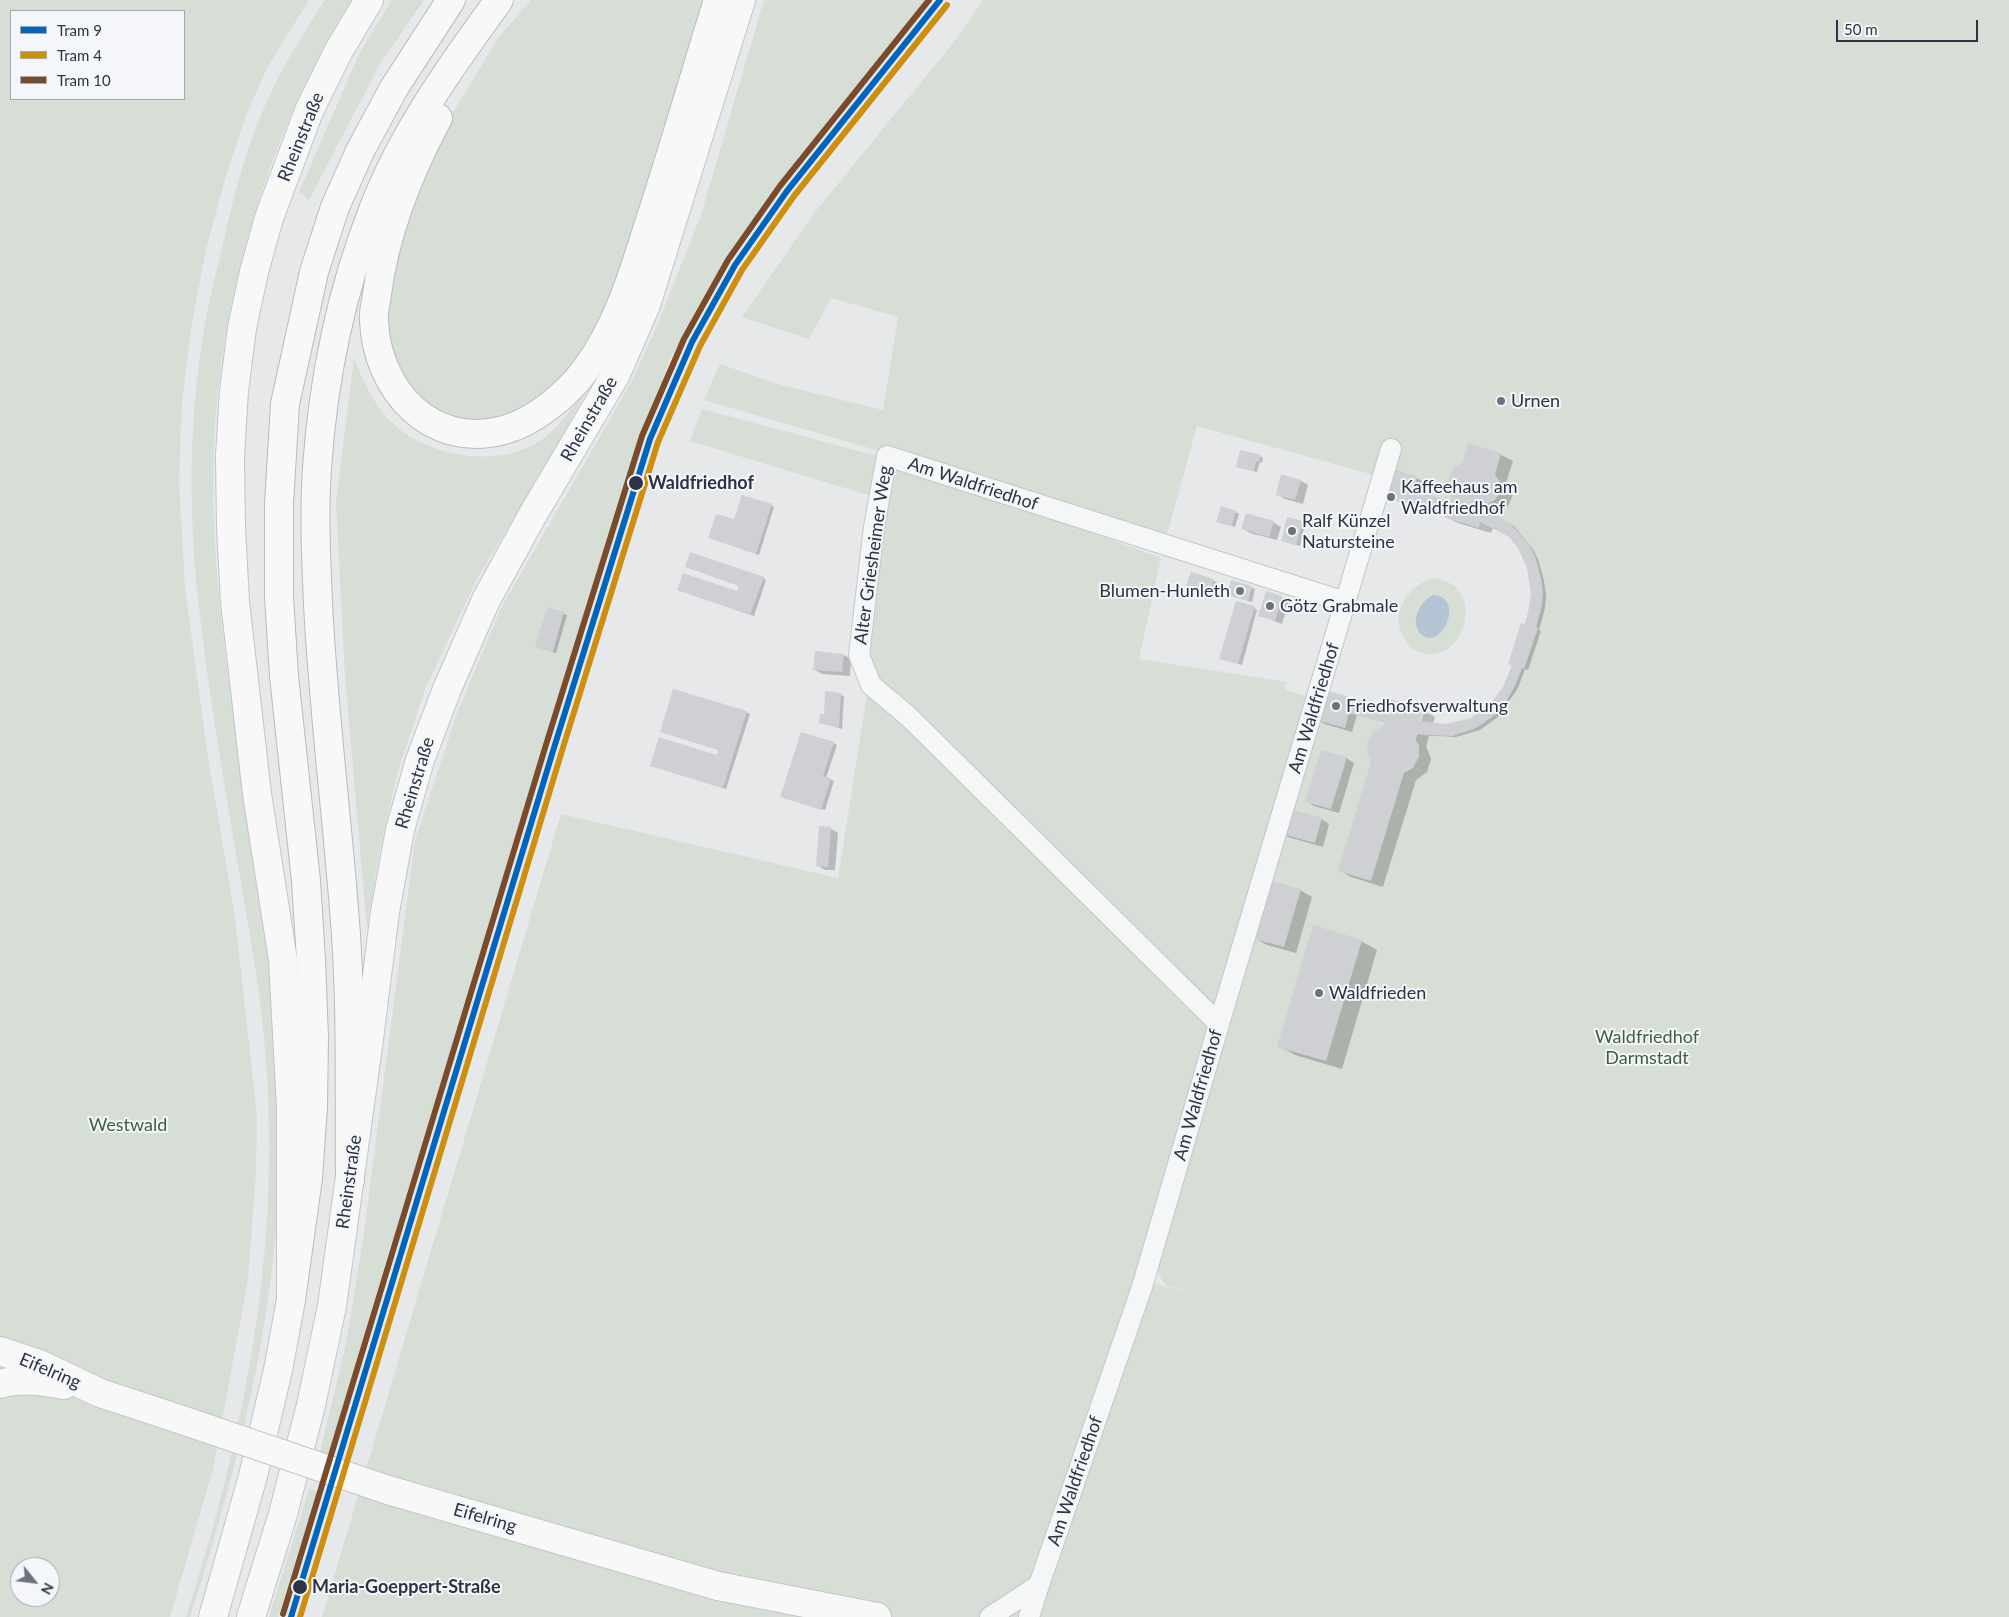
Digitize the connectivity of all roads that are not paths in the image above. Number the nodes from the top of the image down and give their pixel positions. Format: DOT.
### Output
graph roads {
  1 [pos="369,0"];
  2 [pos="451,0"];
  3 [pos="500,0"];
  4 [pos="718,0"];
  5 [pos="741,0"];
  6 [pos="1391,449"];
  7 [pos="887,456"];
  8 [pos="1346,602"];
  9 [pos="1219,1024"];
  10 [pos="350,1180"];
  11 [pos="290,1300"];
  12 [pos="0,1350"];
  13 [pos="0,1384"];
  14 [pos="100,1393"];
  15 [pos="1039,1585"];
  16 [pos="213,1617"];
  17 [pos="251,1617"];
  18 [pos="877,1617"];
  19 [pos="990,1617"];
  20 [pos="1029,1617"];
  21 [pos="1043,1617"];
  1 -- 11 [label="main road, Rheinstraße"];
  2 -- 11 [label="main road"];
  3 -- 4 [label="main road"];
  3 -- 10 [label="main road"];
  5 -- 10 [label="main road, Rheinstraße"];
  6 -- 8 [label="street, Am Waldfriedhof"];
  7 -- 8 [label="street, Am Waldfriedhof"];
  7 -- 9 [label="street, Alter Griesheimer Weg"];
  8 -- 9 [label="street, Am Waldfriedhof"];
  9 -- 15 [label="street, Am Waldfriedhof"];
  10 -- 17 [label="main road, Rheinstraße"];
  11 -- 16 [label="main road, Rheinstraße"];
  12 -- 14 [label="main road, Eifelring"];
  13 -- 14 [label="main road, Eifelring"];
  14 -- 18 [label="main road, Eifelring, bridge"];
  15 -- 19 [label="street"];
  15 -- 20 [label="street, Am Waldfriedhof"];
  15 -- 21 [label="street, Am Waldfriedhof"];
}
